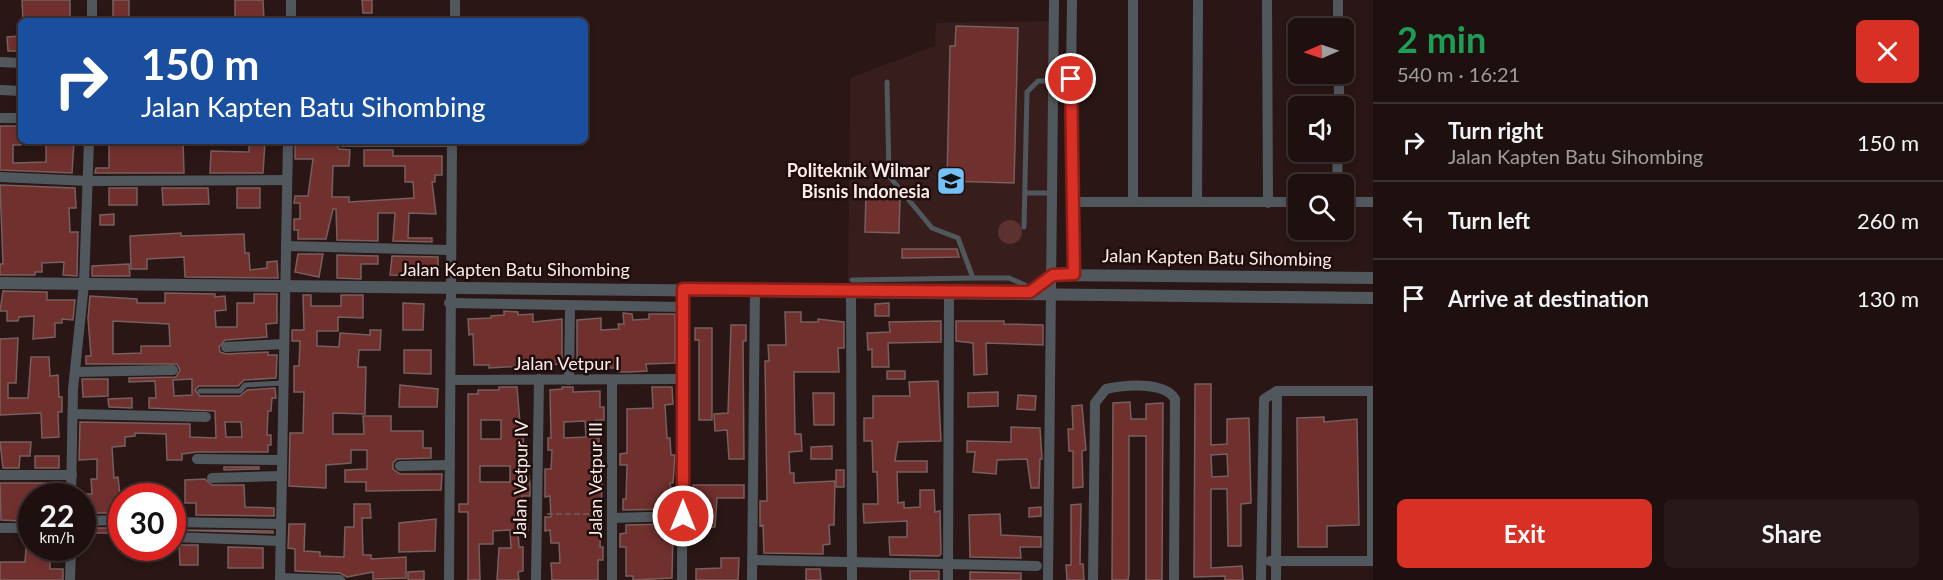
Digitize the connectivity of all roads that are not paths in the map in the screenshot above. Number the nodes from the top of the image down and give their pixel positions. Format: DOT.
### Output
graph roads {
  1 [pos="92,0"];
  2 [pos="291,0"];
  3 [pos="455,0"];
  4 [pos="1054,0"];
  5 [pos="1072,0"];
  6 [pos="1133,0"];
  7 [pos="1198,0"];
  8 [pos="1267,0"];
  9 [pos="1338,0"];
  10 [pos="92,18"];
  11 [pos="291,18"];
  12 [pos="454,18"];
  13 [pos="1338,18"];
  14 [pos="0,62"];
  15 [pos="18,63"];
  16 [pos="1054,81"];
  17 [pos="887,82"];
  18 [pos="0,90"];
  19 [pos="18,91"];
  20 [pos="0,117"];
  21 [pos="18,118"];
  22 [pos="89,144"];
  23 [pos="288,144"];
  24 [pos="452,144"];
  25 [pos="0,177"];
  26 [pos="287,180"];
  27 [pos="88,181"];
  28 [pos="1026,193"];
  29 [pos="1053,193"];
  30 [pos="1072,202"];
  31 [pos="1133,202"];
  32 [pos="1197,202"];
  33 [pos="1288,202"];
  34 [pos="1354,202"];
  35 [pos="1373,202"];
  36 [pos="1269,203"];
  37 [pos="1024,227"];
  38 [pos="286,246"];
  39 [pos="450,250"];
  40 [pos="1074,274"];
  41 [pos="1053,275"];
  42 [pos="973,278"];
  43 [pos="1373,278"];
  44 [pos="0,283"];
  45 [pos="84,284"];
  46 [pos="852,285"];
  47 [pos="285,286"];
  48 [pos="449,287"];
  49 [pos="683,289"];
  50 [pos="755,290"];
  51 [pos="949,292"];
  52 [pos="1027,292"];
  53 [pos="1052,294"];
  54 [pos="1373,298"];
  55 [pos="449,303"];
  56 [pos="570,306"];
  57 [pos="682,307"];
  58 [pos="284,344"];
  59 [pos="226,347"];
  60 [pos="173,370"];
  61 [pos="75,372"];
  62 [pos="683,379"];
  63 [pos="539,380"];
  64 [pos="569,380"];
  65 [pos="451,381"];
  66 [pos="612,381"];
  67 [pos="283,383"];
  68 [pos="200,391"];
  69 [pos="1277,391"];
  70 [pos="1372,391"];
  71 [pos="73,414"];
  72 [pos="206,417"];
  73 [pos="197,459"];
  74 [pos="281,460"];
  75 [pos="450,465"];
  76 [pos="400,466"];
  77 [pos="0,475"];
  78 [pos="72,475"];
  79 [pos="281,476"];
  80 [pos="212,478"];
  81 [pos="72,483"];
  82 [pos="612,516"];
  83 [pos="683,516"];
  84 [pos="186,522"];
  85 [pos="281,524"];
  86 [pos="0,528"];
  87 [pos="18,528"];
  88 [pos="186,538"];
  89 [pos="280,541"];
  90 [pos="752,560"];
  91 [pos="70,561"];
  92 [pos="1261,561"];
  93 [pos="1372,561"];
  94 [pos="852,562"];
  95 [pos="1276,562"];
  96 [pos="948,566"];
  97 [pos="1037,566"];
  98 [pos="280,579"];
  99 [pos="70,580"];
  100 [pos="340,580"];
  101 [pos="449,580"];
  102 [pos="536,580"];
  103 [pos="612,580"];
  104 [pos="682,580"];
  105 [pos="752,580"];
  106 [pos="852,580"];
  107 [pos="948,580"];
  108 [pos="1048,580"];
  109 [pos="1093,580"];
  110 [pos="1174,580"];
  111 [pos="1261,580"];
  112 [pos="1276,580"];
  1 -- 10 [label="street"];
  2 -- 11 [label="street"];
  3 -- 12 [label="street"];
  4 -- 16 [label="street"];
  5 -- 30 [label="street"];
  6 -- 31 [label="street"];
  7 -- 32 [label="street"];
  8 -- 36 [label="street"];
  9 -- 13 [label="street"];
  14 -- 15 [label="street"];
  16 -- 28 [label="lane"];
  16 -- 29 [label="street"];
  17 -- 42 [label="lane"];
  18 -- 19 [label="street"];
  20 -- 21 [label="street"];
  22 -- 27 [label="street"];
  23 -- 26 [label="street"];
  24 -- 39 [label="street"];
  25 -- 27 [label="street"];
  26 -- 27 [label="street"];
  26 -- 38 [label="street"];
  27 -- 45 [label="street"];
  28 -- 29 [label="lane"];
  28 -- 37 [label="lane"];
  29 -- 41 [label="street"];
  30 -- 31 [label="street"];
  30 -- 40 [label="street"];
  31 -- 32 [label="street"];
  32 -- 36 [label="street"];
  33 -- 36 [label="street"];
  34 -- 35 [label="street"];
  38 -- 39 [label="street"];
  38 -- 47 [label="street"];
  39 -- 48 [label="street"];
  40 -- 41 [label="street, Jalan Kapten Batu Sihombing"];
  40 -- 43 [label="street, Jalan Kapten Batu Sihombing"];
  41 -- 52 [label="street"];
  41 -- 53 [label="street"];
  42 -- 46 [label="lane"];
  42 -- 52 [label="lane"];
  44 -- 45 [label="street, Jalan Kapten Batu Sihombing"];
  45 -- 47 [label="street, Jalan Kapten Batu Sihombing"];
  45 -- 61 [label="street"];
  46 -- 50 [label="street, Jalan Kapten Batu Sihombing"];
  46 -- 51 [label="street, Jalan Kapten Batu Sihombing"];
  46 -- 94 [label="street"];
  47 -- 48 [label="street, Jalan Kapten Batu Sihombing"];
  47 -- 58 [label="street"];
  48 -- 49 [label="street, Jalan Kapten Batu Sihombing"];
  48 -- 55 [label="street"];
  49 -- 50 [label="street, Jalan Kapten Batu Sihombing"];
  49 -- 57 [label="street"];
  50 -- 90 [label="street"];
  51 -- 52 [label="street, Jalan Kapten Batu Sihombing"];
  51 -- 96 [label="street"];
  52 -- 53 [label="street, Jalan Kapten Batu Sihombing"];
  53 -- 54 [label="street, Jalan Kapten Batu Sihombing"];
  53 -- 108 [label="street"];
  55 -- 56 [label="street"];
  55 -- 65 [label="street"];
  56 -- 57 [label="street"];
  56 -- 64 [label="street"];
  57 -- 62 [label="street"];
  58 -- 59 [label="street"];
  58 -- 67 [label="street"];
  60 -- 61 [label="street"];
  61 -- 71 [label="street"];
  62 -- 66 [label="street, Jalan Vetpur I"];
  62 -- 83 [label="street"];
  63 -- 64 [label="street, Jalan Vetpur I"];
  63 -- 65 [label="street, Jalan Vetpur I"];
  63 -- 102 [label="street, Jalan Vetpur IV"];
  64 -- 66 [label="street, Jalan Vetpur I"];
  65 -- 75 [label="street"];
  66 -- 82 [label="street, Jalan Vetpur III"];
  67 -- 68 [label="lane"];
  67 -- 74 [label="street"];
  69 -- 70 [label="street"];
  69 -- 92 [label="street"];
  69 -- 95 [label="street"];
  70 -- 93 [label="street"];
  71 -- 72 [label="street"];
  71 -- 78 [label="street"];
  73 -- 74 [label="street"];
  74 -- 79 [label="street"];
  75 -- 76 [label="street"];
  75 -- 101 [label="street"];
  77 -- 78 [label="street"];
  78 -- 81 [label="street"];
  79 -- 80 [label="street"];
  79 -- 85 [label="street"];
  82 -- 83 [label="street"];
  82 -- 103 [label="street, Jalan Vetpur III"];
  83 -- 104 [label="street"];
  84 -- 85 [label="street"];
  85 -- 89 [label="street"];
  86 -- 87 [label="street"];
  88 -- 89 [label="street"];
  89 -- 98 [label="street"];
  90 -- 94 [label="street"];
  90 -- 105 [label="street"];
  91 -- 99 [label="street"];
  92 -- 95 [label="street"];
  92 -- 111 [label="street"];
  93 -- 95 [label="street"];
  94 -- 96 [label="street"];
  94 -- 106 [label="street"];
  95 -- 112 [label="street"];
  96 -- 97 [label="street"];
  96 -- 107 [label="street"];
  98 -- 100 [label="street"];
  109 -- 110 [label="street"];
}
